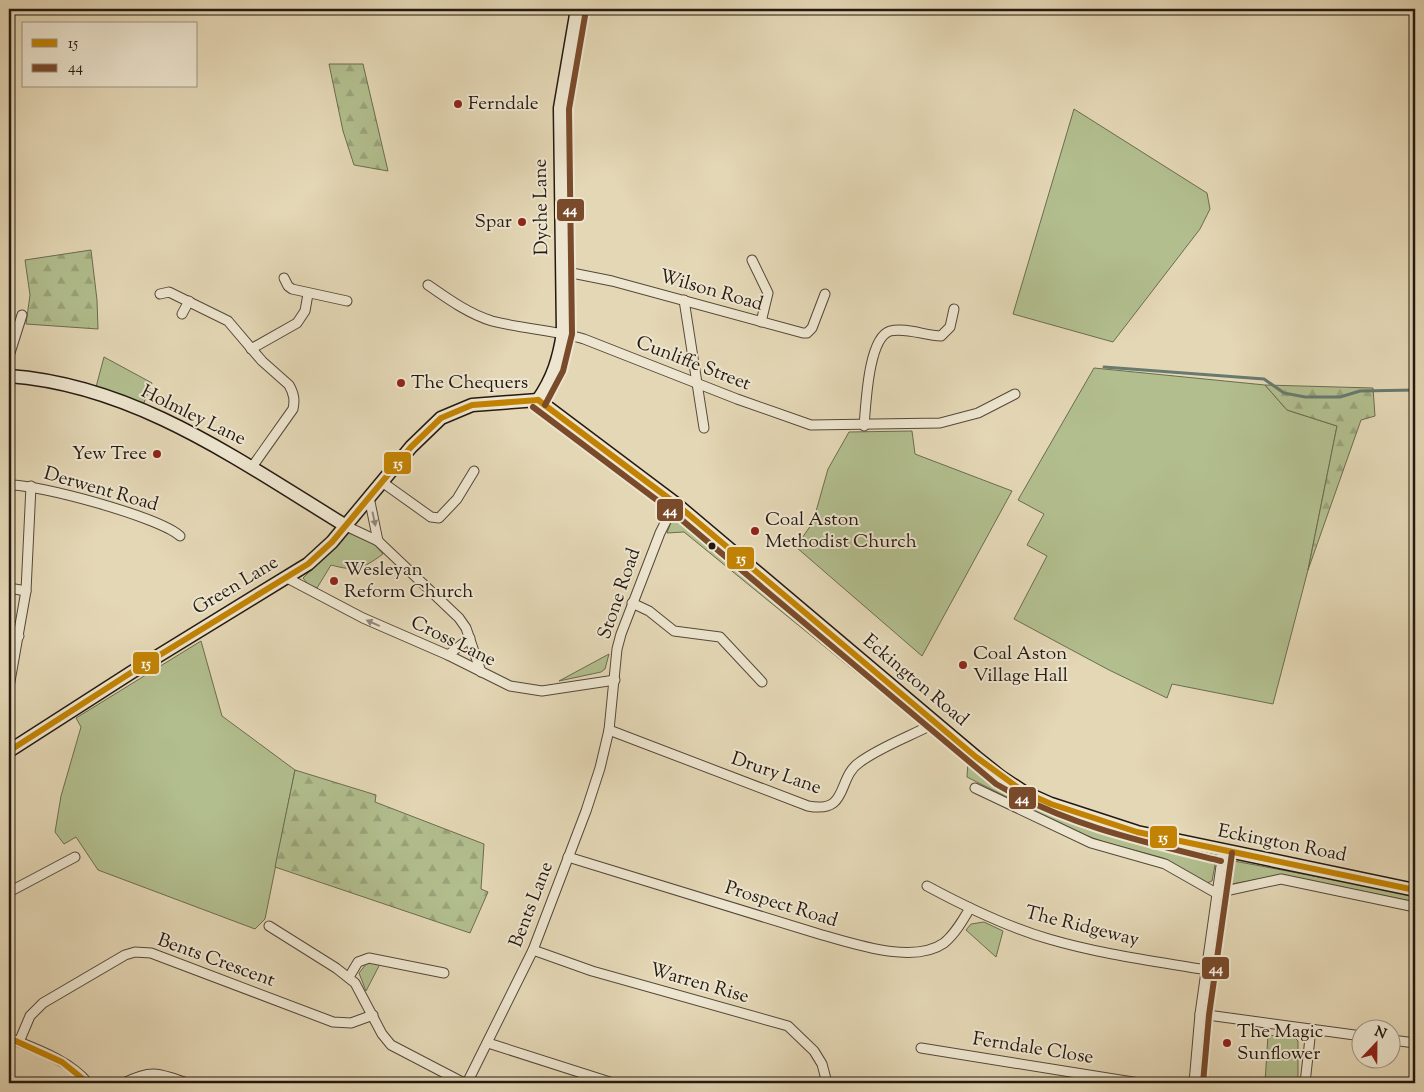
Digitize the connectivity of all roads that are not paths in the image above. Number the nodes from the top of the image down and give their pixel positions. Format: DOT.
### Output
graph roads {
  1 [pos="577,9"];
  2 [pos="752,260"];
  3 [pos="562,271"];
  4 [pos="284,278"];
  5 [pos="428,285"];
  6 [pos="160,294"];
  7 [pos="308,294"];
  8 [pos="825,294"];
  9 [pos="684,300"];
  10 [pos="189,301"];
  11 [pos="348,301"];
  12 [pos="954,309"];
  13 [pos="182,314"];
  14 [pos="22,315"];
  15 [pos="761,322"];
  16 [pos="13,324"];
  17 [pos="563,333"];
  18 [pos="251,349"];
  19 [pos="9,356"];
  20 [pos="9,376"];
  21 [pos="697,384"];
  22 [pos="1015,394"];
  23 [pos="538,400"];
  24 [pos="864,426"];
  25 [pos="704,428"];
  26 [pos="252,467"];
  27 [pos="474,471"];
  28 [pos="382,482"];
  29 [pos="9,485"];
  30 [pos="31,486"];
  31 [pos="369,497"];
  32 [pos="675,503"];
  33 [pos="346,526"];
  34 [pos="180,536"];
  35 [pos="378,541"];
  36 [pos="287,578"];
  37 [pos="9,588"];
  38 [pos="26,590"];
  39 [pos="632,603"];
  40 [pos="9,634"];
  41 [pos="19,636"];
  42 [pos="470,638"];
  43 [pos="448,655"];
  44 [pos="481,672"];
  45 [pos="10,676"];
  46 [pos="615,680"];
  47 [pos="762,682"];
  48 [pos="9,687"];
  49 [pos="935,723"];
  50 [pos="609,730"];
  51 [pos="9,751"];
  52 [pos="975,788"];
  53 [pos="1223,852"];
  54 [pos="75,857"];
  55 [pos="568,857"];
  56 [pos="927,886"];
  57 [pos="1415,890"];
  58 [pos="9,892"];
  59 [pos="1216,893"];
  60 [pos="1415,907"];
  61 [pos="970,908"];
  62 [pos="270,926"];
  63 [pos="533,950"];
  64 [pos="1206,970"];
  65 [pos="444,974"];
  66 [pos="349,976"];
  67 [pos="1200,1014"];
  68 [pos="373,1015"];
  69 [pos="1311,1029"];
  70 [pos="1352,1035"];
  71 [pos="9,1038"];
  72 [pos="1402,1041"];
  73 [pos="18,1042"];
  74 [pos="488,1043"];
  75 [pos="1415,1043"];
  76 [pos="921,1048"];
  77 [pos="1415,1075"];
  78 [pos="88,1083"];
  79 [pos="124,1083"];
  80 [pos="187,1083"];
  81 [pos="466,1083"];
  82 [pos="613,1083"];
  83 [pos="827,1083"];
  84 [pos="1139,1083"];
  85 [pos="1194,1083"];
  86 [pos="1305,1083"];
  87 [pos="1414,1083"];
  1 -- 3 [label="main road, Dyche Lane"];
  2 -- 15 [label="street"];
  3 -- 9 [label="street, Wilson Road"];
  3 -- 17 [label="main road, Dyche Lane"];
  4 -- 7 [label="street"];
  5 -- 17 [label="street, Cunliffe Street"];
  6 -- 10 [label="street"];
  7 -- 11 [label="street"];
  7 -- 18 [label="street"];
  8 -- 15 [label="street, Wilson Road"];
  9 -- 15 [label="street, Wilson Road"];
  9 -- 21 [label="street"];
  10 -- 13 [label="street"];
  10 -- 18 [label="street"];
  12 -- 24 [label="street"];
  14 -- 16 [label="street"];
  16 -- 19 [label="street"];
  17 -- 21 [label="street, Cunliffe Street"];
  17 -- 23 [label="main road, Dyche Lane"];
  18 -- 26 [label="street"];
  20 -- 26 [label="main road, Holmley Lane"];
  21 -- 24 [label="street, Cunliffe Street"];
  21 -- 25 [label="street"];
  22 -- 24 [label="street, Cunliffe Street"];
  23 -- 28 [label="main road, Green Lane"];
  23 -- 32 [label="main road, Eckington Road"];
  26 -- 33 [label="main road, Holmley Lane"];
  27 -- 28 [label="street"];
  28 -- 31 [label="main road, Green Lane"];
  29 -- 30 [label="street, Derwent Road"];
  30 -- 34 [label="street, Derwent Road"];
  30 -- 38 [label="street"];
  31 -- 33 [label="main road, Green Lane"];
  31 -- 35 [label="street, one-way"];
  32 -- 39 [label="street, Stone Road"];
  32 -- 49 [label="main road, Eckington Road"];
  33 -- 35 [label="street"];
  33 -- 36 [label="main road, Green Lane"];
  35 -- 42 [label="street"];
  43 -- 36 [label="street, Cross Lane, one-way"];
  36 -- 51 [label="main road, Green Lane"];
  37 -- 38 [label="street"];
  38 -- 41 [label="street"];
  39 -- 46 [label="street, Stone Road"];
  39 -- 47 [label="street"];
  40 -- 41 [label="street"];
  41 -- 45 [label="street"];
  42 -- 43 [label="street"];
  42 -- 44 [label="street"];
  43 -- 44 [label="street, Cross Lane"];
  44 -- 46 [label="street, Cross Lane"];
  45 -- 48 [label="street"];
  46 -- 50 [label="street, Stone Road"];
  49 -- 50 [label="street, Drury Lane"];
  49 -- 53 [label="main road, Eckington Road"];
  50 -- 55 [label="street, Bents Lane"];
  52 -- 59 [label="street"];
  53 -- 57 [label="main road, Eckington Road"];
  53 -- 59 [label="street"];
  54 -- 58 [label="street"];
  55 -- 61 [label="street, Prospect Road"];
  55 -- 63 [label="street, Bents Lane"];
  56 -- 61 [label="street, The Ridgeway"];
  59 -- 60 [label="street, Eckington Road"];
  59 -- 64 [label="street"];
  61 -- 64 [label="street, The Ridgeway"];
  62 -- 66 [label="street"];
  63 -- 74 [label="street, Bents Lane"];
  63 -- 83 [label="street, Warren Rise"];
  64 -- 67 [label="street"];
  65 -- 66 [label="street"];
  66 -- 68 [label="street"];
  67 -- 69 [label="street"];
  67 -- 85 [label="street"];
  68 -- 73 [label="street, Bents Crescent"];
  68 -- 81 [label="street"];
  69 -- 70 [label="street"];
  69 -- 86 [label="street"];
  71 -- 73 [label="street"];
  72 -- 75 [label="street"];
  73 -- 78 [label="street"];
  74 -- 81 [label="street, Bents Lane"];
  74 -- 82 [label="street"];
  76 -- 84 [label="street, Ferndale Close"];
  77 -- 87 [label="street"];
  79 -- 80 [label="street"];
}
